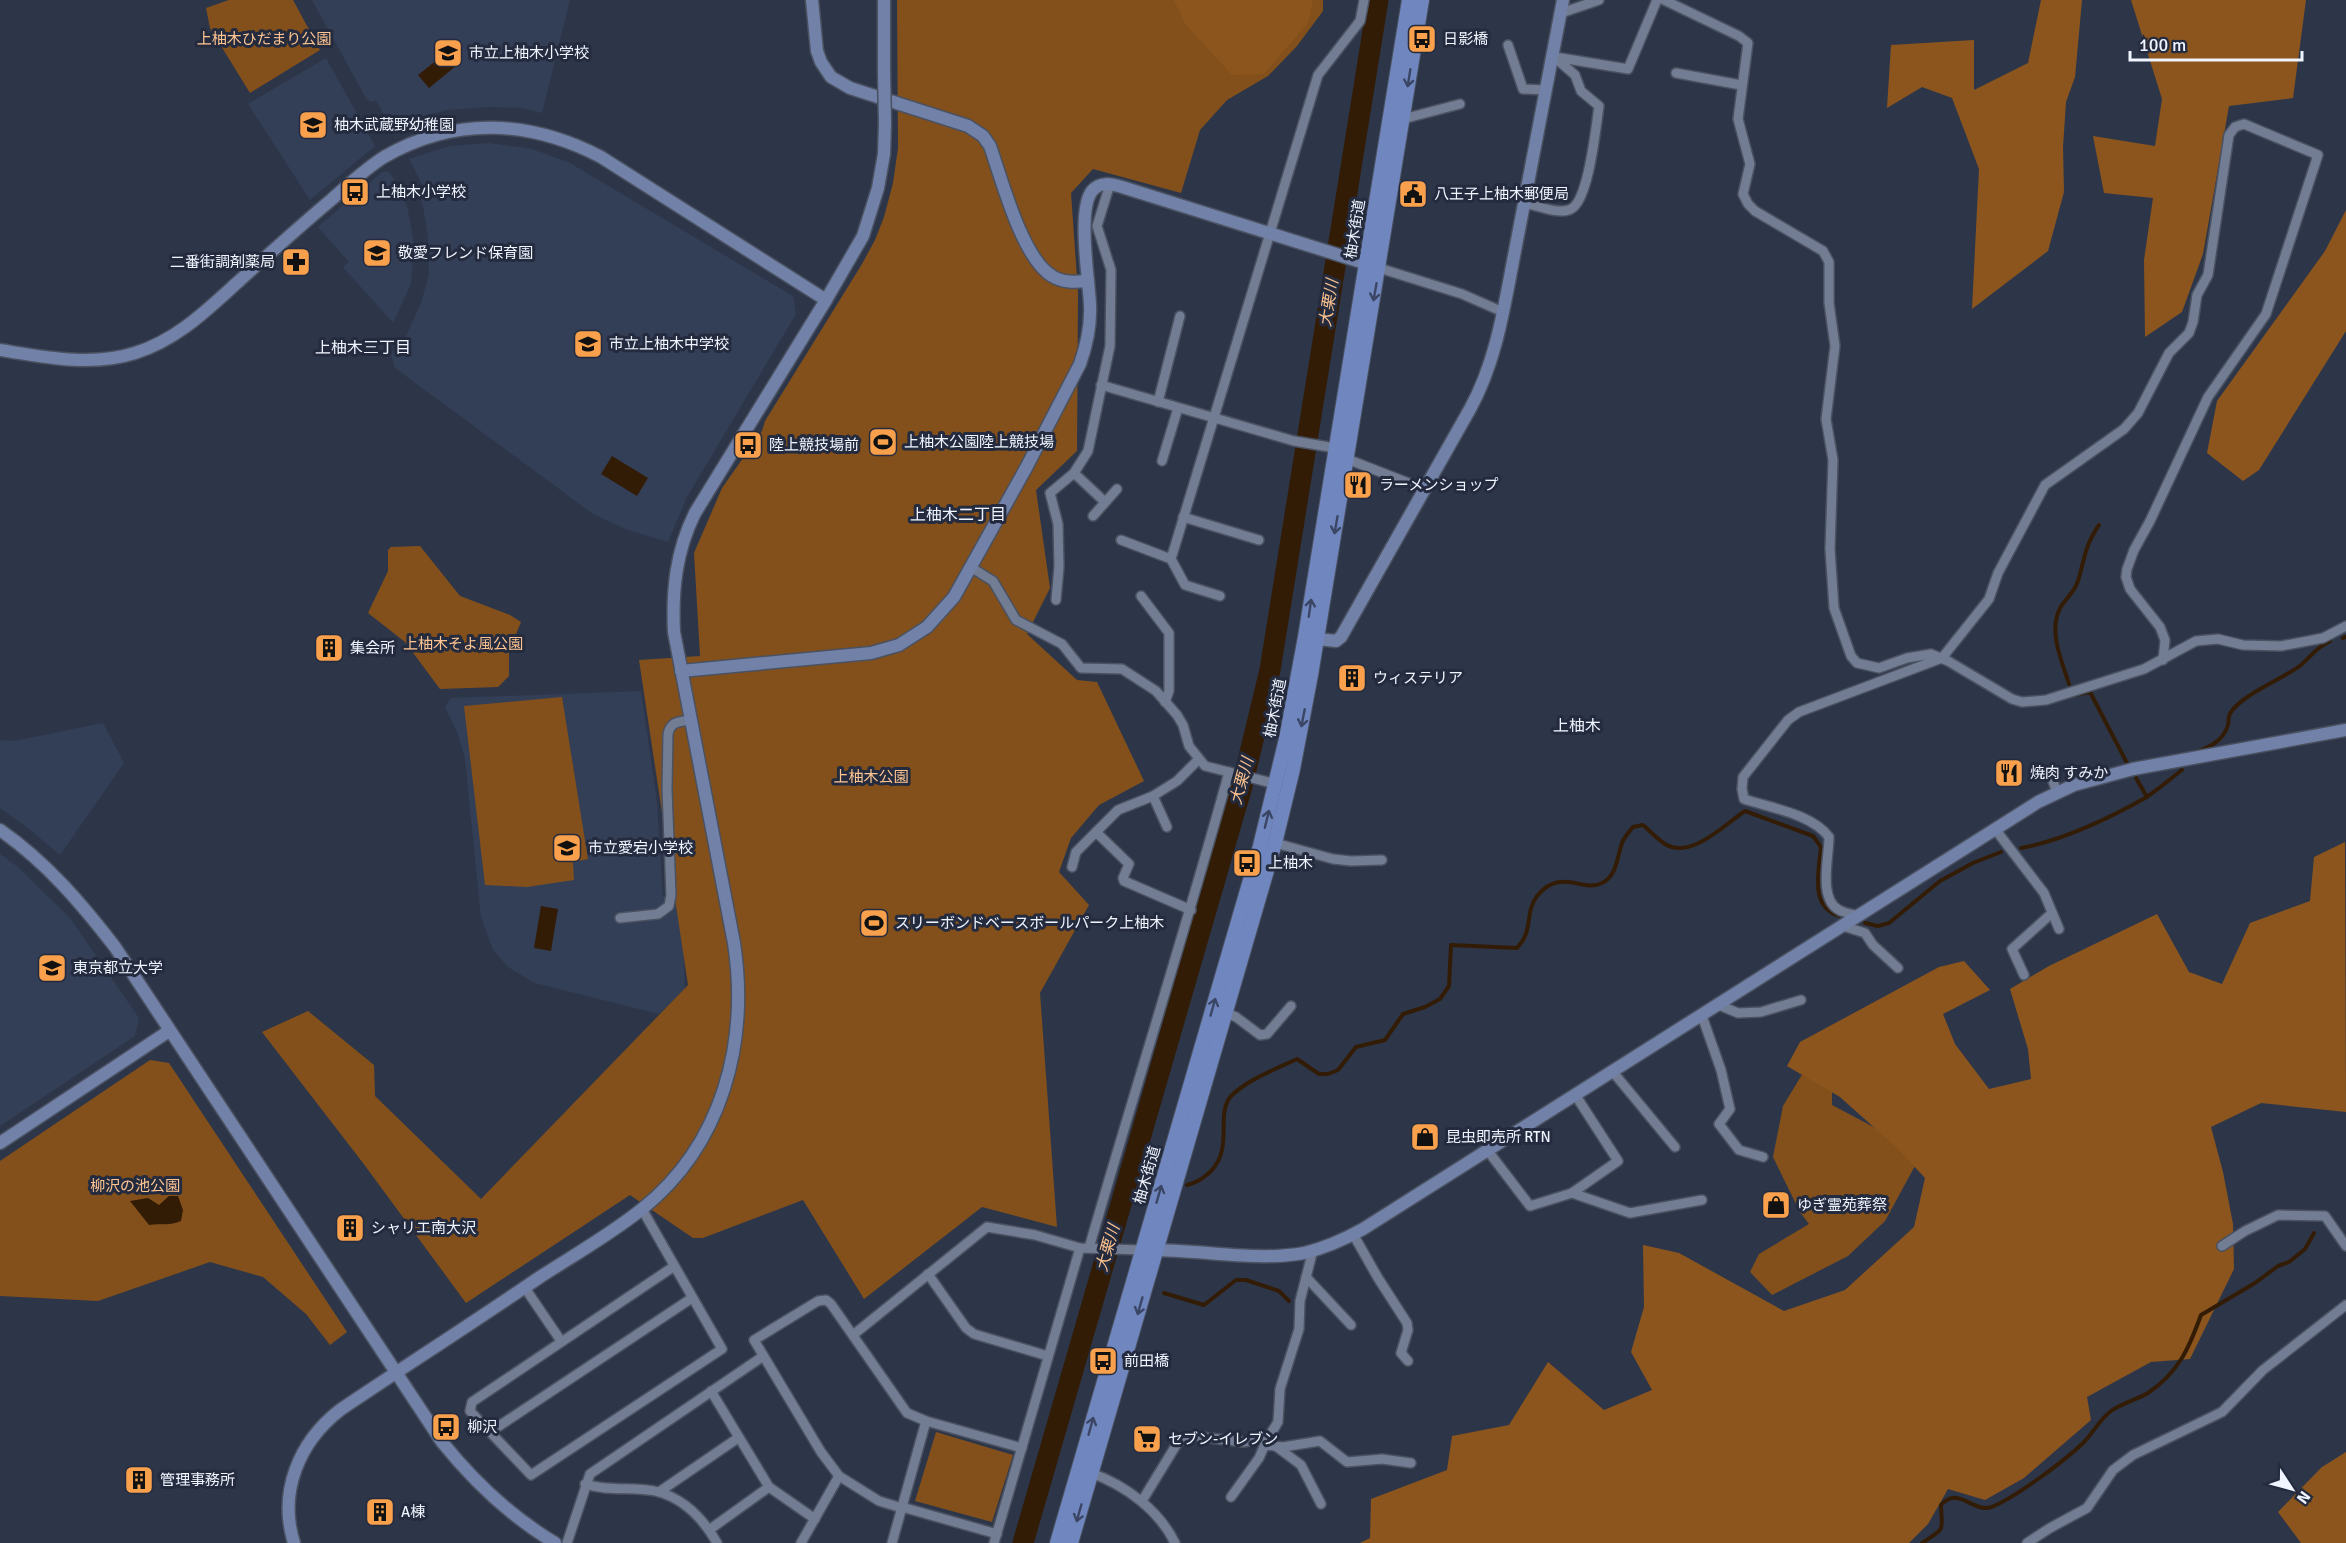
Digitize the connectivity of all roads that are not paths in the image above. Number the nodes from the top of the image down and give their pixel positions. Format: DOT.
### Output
graph roads {
  1 [pos="812,0"];
  2 [pos="884,0"];
  3 [pos="1364,0"];
  4 [pos="1409,0"];
  5 [pos="1422,0"];
  6 [pos="1563,0"];
  7 [pos="1599,0"];
  8 [pos="1657,0"];
  9 [pos="1664,0"];
  10 [pos="1561,13"];
  11 [pos="1508,45"];
  12 [pos="1552,56"];
  13 [pos="1676,72"];
  14 [pos="1741,85"];
  15 [pos="1546,90"];
  16 [pos="1460,104"];
  17 [pos="1403,118"];
  18 [pos="1110,184"];
  19 [pos="1525,203"];
  20 [pos="1270,233"];
  21 [pos="1372,265"];
  22 [pos="1088,281"];
  23 [pos="826,300"];
  24 [pos="1503,312"];
  25 [pos="1180,316"];
  26 [pos="0,350"];
  27 [pos="1101,385"];
  28 [pos="1158,402"];
  29 [pos="1178,408"];
  30 [pos="1213,418"];
  31 [pos="1335,448"];
  32 [pos="1347,459"];
  33 [pos="1162,461"];
  34 [pos="1074,473"];
  35 [pos="1117,489"];
  36 [pos="1424,489"];
  37 [pos="1105,502"];
  38 [pos="1093,516"];
  39 [pos="1184,517"];
  40 [pos="1120,540"];
  41 [pos="1259,540"];
  42 [pos="1171,559"];
  43 [pos="972,568"];
  44 [pos="1141,596"];
  45 [pos="1220,596"];
  46 [pos="1056,600"];
  47 [pos="2346,626"];
  48 [pos="1311,638"];
  49 [pos="1942,658"];
  50 [pos="2163,660"];
  51 [pos="681,671"];
  52 [pos="1165,702"];
  53 [pos="690,720"];
  54 [pos="2346,730"];
  55 [pos="1198,760"];
  56 [pos="1231,773"];
  57 [pos="2052,778"];
  58 [pos="1276,784"];
  59 [pos="2056,793"];
  60 [pos="1153,796"];
  61 [pos="1167,827"];
  62 [pos="1995,829"];
  63 [pos="0,830"];
  64 [pos="1096,832"];
  65 [pos="1275,843"];
  66 [pos="1382,860"];
  67 [pos="1072,867"];
  68 [pos="1191,910"];
  69 [pos="2052,913"];
  70 [pos="1858,916"];
  71 [pos="620,918"];
  72 [pos="1843,926"];
  73 [pos="2059,928"];
  74 [pos="1898,968"];
  75 [pos="2024,975"];
  76 [pos="1801,1000"];
  77 [pos="1719,1005"];
  78 [pos="1291,1006"];
  79 [pos="1226,1012"];
  80 [pos="1702,1016"];
  81 [pos="169,1031"];
  82 [pos="1613,1072"];
  83 [pos="1576,1096"];
  84 [pos="0,1143"];
  85 [pos="1675,1147"];
  86 [pos="1488,1151"];
  87 [pos="1763,1157"];
  88 [pos="1572,1193"];
  89 [pos="1702,1200"];
  90 [pos="642,1209"];
  91 [pos="1353,1234"];
  92 [pos="2222,1246"];
  93 [pos="2346,1246"];
  94 [pos="1088,1248"];
  95 [pos="1142,1250"];
  96 [pos="1157,1250"];
  97 [pos="1312,1250"];
  98 [pos="674,1267"];
  99 [pos="928,1274"];
  100 [pos="1306,1277"];
  101 [pos="525,1288"];
  102 [pos="692,1298"];
  103 [pos="2346,1305"];
  104 [pos="1351,1325"];
  105 [pos="853,1335"];
  106 [pos="561,1341"];
  107 [pos="1048,1356"];
  108 [pos="762,1357"];
  109 [pos="1408,1361"];
  110 [pos="396,1373"];
  111 [pos="711,1391"];
  112 [pos="926,1421"];
  113 [pos="490,1432"];
  114 [pos="738,1438"];
  115 [pos="1267,1441"];
  116 [pos="1277,1446"];
  117 [pos="1022,1448"];
  118 [pos="1411,1463"];
  119 [pos="1091,1473"];
  120 [pos="839,1476"];
  121 [pos="585,1485"];
  122 [pos="769,1487"];
  123 [pos="659,1492"];
  124 [pos="1231,1497"];
  125 [pos="1142,1501"];
  126 [pos="1321,1504"];
  127 [pos="902,1507"];
  128 [pos="815,1519"];
  129 [pos="710,1530"];
  130 [pos="996,1538"];
  131 [pos="294,1543"];
  132 [pos="555,1543"];
  133 [pos="567,1543"];
  134 [pos="717,1543"];
  135 [pos="801,1543"];
  136 [pos="891,1543"];
  137 [pos="1057,1543"];
  138 [pos="1071,1543"];
  139 [pos="1175,1543"];
  140 [pos="2027,1543"];
  1 -- 22 [label="street"];
  2 -- 23 [label="street, bridge"];
  3 -- 20 [label="street"];
  4 -- 21 [label="main road, 柚木街道"];
  5 -- 17 [label="main road, 柚木街道, one-way"];
  6 -- 10 [label="street"];
  7 -- 10 [label="street"];
  8 -- 12 [label="street"];
  9 -- 14 [label="street"];
  10 -- 12 [label="street"];
  11 -- 15 [label="street"];
  12 -- 15 [label="street"];
  12 -- 19 [label="street"];
  13 -- 14 [label="street"];
  14 -- 49 [label="street"];
  15 -- 19 [label="street"];
  16 -- 17 [label="street"];
  17 -- 21 [label="main road, 柚木街道"];
  18 -- 20 [label="street"];
  18 -- 22 [label="street"];
  18 -- 27 [label="street"];
  19 -- 24 [label="street"];
  20 -- 21 [label="street"];
  20 -- 30 [label="street"];
  21 -- 24 [label="street"];
  21 -- 31 [label="main road, 柚木街道"];
  21 -- 32 [label="main road, 柚木街道, one-way"];
  22 -- 43 [label="street"];
  23 -- 26 [label="street"];
  23 -- 51 [label="street"];
  24 -- 36 [label="street"];
  25 -- 28 [label="street"];
  27 -- 28 [label="street"];
  27 -- 34 [label="street"];
  28 -- 29 [label="street"];
  29 -- 30 [label="street"];
  29 -- 33 [label="street"];
  30 -- 31 [label="street"];
  30 -- 39 [label="street"];
  48 -- 31 [label="main road, 柚木街道, one-way"];
  32 -- 36 [label="street"];
  32 -- 48 [label="main road, 柚木街道, one-way"];
  34 -- 37 [label="street"];
  34 -- 46 [label="street"];
  35 -- 37 [label="street"];
  36 -- 48 [label="street"];
  37 -- 38 [label="street"];
  39 -- 41 [label="street"];
  39 -- 42 [label="street"];
  40 -- 42 [label="street"];
  42 -- 45 [label="street"];
  43 -- 51 [label="street"];
  43 -- 52 [label="street"];
  44 -- 52 [label="street"];
  47 -- 50 [label="street"];
  48 -- 58 [label="main road, 柚木街道"];
  48 -- 65 [label="main road, 柚木街道, one-way"];
  49 -- 50 [label="street"];
  49 -- 50 [label="street"];
  49 -- 70 [label="street"];
  51 -- 53 [label="street"];
  52 -- 55 [label="street"];
  53 -- 71 [label="street"];
  53 -- 90 [label="street"];
  54 -- 59 [label="street"];
  55 -- 56 [label="street"];
  55 -- 60 [label="street"];
  56 -- 58 [label="street"];
  56 -- 68 [label="street"];
  57 -- 59 [label="street"];
  95 -- 58 [label="main road, 柚木街道, one-way"];
  59 -- 62 [label="street"];
  60 -- 61 [label="street"];
  60 -- 64 [label="street"];
  62 -- 69 [label="street"];
  62 -- 70 [label="street"];
  63 -- 81 [label="street"];
  64 -- 67 [label="street"];
  64 -- 68 [label="street"];
  65 -- 66 [label="street"];
  65 -- 79 [label="main road, 柚木街道"];
  68 -- 94 [label="street"];
  69 -- 73 [label="street"];
  69 -- 75 [label="street"];
  70 -- 72 [label="street"];
  72 -- 74 [label="street"];
  72 -- 77 [label="street"];
  76 -- 77 [label="street"];
  77 -- 80 [label="street"];
  78 -- 79 [label="street"];
  79 -- 96 [label="main road, 柚木街道"];
  80 -- 82 [label="street"];
  80 -- 87 [label="street"];
  81 -- 84 [label="street"];
  81 -- 110 [label="street"];
  82 -- 83 [label="street"];
  82 -- 85 [label="street"];
  83 -- 86 [label="street"];
  83 -- 88 [label="street"];
  86 -- 88 [label="street"];
  86 -- 91 [label="street"];
  88 -- 89 [label="street"];
  90 -- 98 [label="street"];
  90 -- 101 [label="street"];
  91 -- 97 [label="street"];
  91 -- 109 [label="street"];
  92 -- 93 [label="street"];
  94 -- 95 [label="street"];
  94 -- 99 [label="street"];
  94 -- 107 [label="street"];
  95 -- 96 [label="street"];
  137 -- 95 [label="main road, 柚木街道, one-way"];
  96 -- 97 [label="street"];
  96 -- 119 [label="main road, 柚木街道, one-way"];
  97 -- 100 [label="street"];
  98 -- 102 [label="street"];
  98 -- 106 [label="street"];
  99 -- 105 [label="street"];
  99 -- 107 [label="street"];
  100 -- 104 [label="street"];
  100 -- 115 [label="street"];
  101 -- 106 [label="street"];
  101 -- 110 [label="street"];
  102 -- 113 [label="street"];
  102 -- 113 [label="street"];
  103 -- 140 [label="street"];
  105 -- 108 [label="street"];
  105 -- 112 [label="street"];
  106 -- 113 [label="street"];
  107 -- 117 [label="street"];
  108 -- 111 [label="street"];
  108 -- 120 [label="street"];
  110 -- 131 [label="street"];
  110 -- 132 [label="street"];
  111 -- 114 [label="street"];
  111 -- 121 [label="street"];
  112 -- 117 [label="street"];
  112 -- 127 [label="street"];
  114 -- 122 [label="street"];
  114 -- 123 [label="street"];
  115 -- 116 [label="street"];
  115 -- 124 [label="street"];
  115 -- 125 [label="street"];
  116 -- 118 [label="street"];
  116 -- 126 [label="street"];
  117 -- 130 [label="street"];
  119 -- 125 [label="street"];
  119 -- 138 [label="main road, 柚木街道, one-way"];
  120 -- 127 [label="street"];
  120 -- 128 [label="street"];
  121 -- 123 [label="street"];
  121 -- 133 [label="street"];
  122 -- 128 [label="street"];
  122 -- 129 [label="street"];
  123 -- 129 [label="street"];
  125 -- 139 [label="street"];
  127 -- 130 [label="street"];
  127 -- 136 [label="street"];
  128 -- 135 [label="street"];
  129 -- 134 [label="street"];
}
